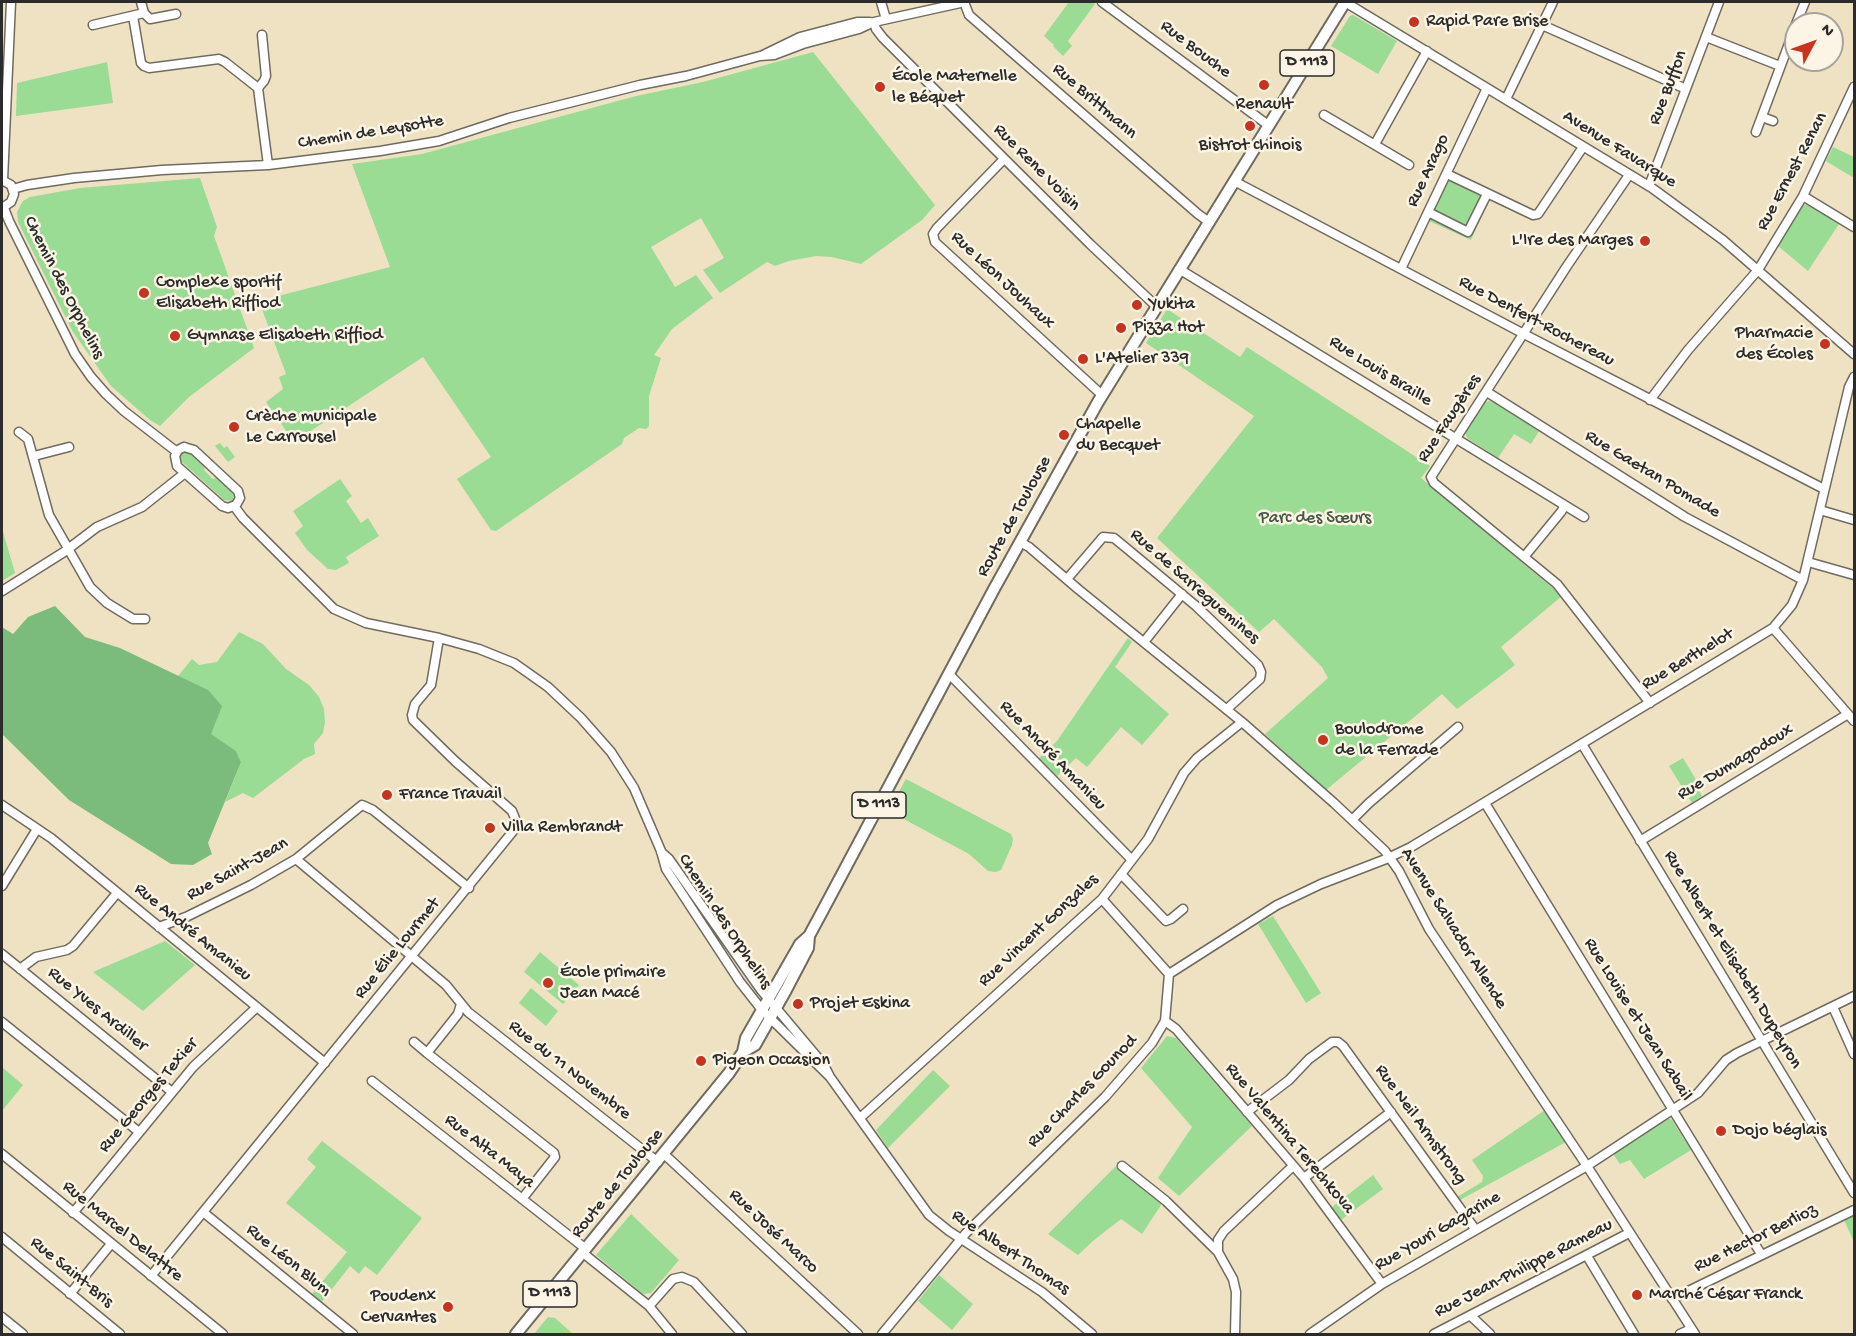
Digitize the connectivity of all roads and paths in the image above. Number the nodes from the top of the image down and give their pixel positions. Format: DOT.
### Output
graph roads {
  1 [pos="11,2"];
  2 [pos="141,2"];
  3 [pos="881,2"];
  4 [pos="965,2"];
  5 [pos="1102,2"];
  6 [pos="1345,2"];
  7 [pos="1552,2"];
  8 [pos="1719,2"];
  9 [pos="144,13"];
  10 [pos="176,15"];
  11 [pos="133,16"];
  12 [pos="886,19"];
  13 [pos="874,22"];
  14 [pos="93,25"];
  15 [pos="1542,25"];
  16 [pos="262,35"];
  17 [pos="1706,37"];
  18 [pos="1427,51"];
  19 [pos="1784,56"];
  20 [pos="1780,66"];
  21 [pos="1854,87"];
  22 [pos="258,88"];
  23 [pos="1487,88"];
  24 [pos="1686,89"];
  25 [pos="1506,99"];
  26 [pos="1324,115"];
  27 [pos="1762,117"];
  28 [pos="1773,121"];
  29 [pos="1268,125"];
  30 [pos="1756,132"];
  31 [pos="1375,144"];
  32 [pos="1584,147"];
  33 [pos="1004,159"];
  34 [pos="268,165"];
  35 [pos="1409,165"];
  36 [pos="1447,174"];
  37 [pos="1629,175"];
  38 [pos="2,180"];
  39 [pos="1234,181"];
  40 [pos="1649,186"];
  41 [pos="14,189"];
  42 [pos="1487,194"];
  43 [pos="1803,196"];
  44 [pos="3,208"];
  45 [pos="1428,212"];
  46 [pos="1209,222"];
  47 [pos="1854,227"];
  48 [pos="1179,269"];
  49 [pos="1401,269"];
  50 [pos="1758,270"];
  51 [pos="1156,306"];
  52 [pos="1524,334"];
  53 [pos="1854,354"];
  54 [pos="1854,377"];
  55 [pos="1487,392"];
  56 [pos="1102,395"];
  57 [pos="1650,400"];
  58 [pos="19,432"];
  59 [pos="1455,439"];
  60 [pos="69,447"];
  61 [pos="177,452"];
  62 [pos="34,456"];
  63 [pos="185,473"];
  64 [pos="1824,489"];
  65 [pos="1562,504"];
  66 [pos="234,506"];
  67 [pos="1820,510"];
  68 [pos="1584,517"];
  69 [pos="1854,520"];
  70 [pos="1020,542"];
  71 [pos="67,549"];
  72 [pos="1524,557"];
  73 [pos="1808,562"];
  74 [pos="1854,575"];
  75 [pos="1067,579"];
  76 [pos="1803,580"];
  77 [pos="2,591"];
  78 [pos="1182,594"];
  79 [pos="145,619"];
  80 [pos="1773,628"];
  81 [pos="439,638"];
  82 [pos="1144,642"];
  83 [pos="949,674"];
  84 [pos="1650,703"];
  85 [pos="1227,710"];
  86 [pos="1851,717"];
  87 [pos="1242,722"];
  88 [pos="1458,727"];
  89 [pos="1582,744"];
  90 [pos="1485,803"];
  91 [pos="2,805"];
  92 [pos="1352,820"];
  93 [pos="37,829"];
  94 [pos="1640,841"];
  95 [pos="298,857"];
  96 [pos="1390,858"];
  97 [pos="1132,860"];
  98 [pos="1121,874"];
  99 [pos="2,886"];
  100 [pos="469,888"];
  101 [pos="117,893"];
  102 [pos="1102,899"];
  103 [pos="1183,909"];
  104 [pos="159,927"];
  105 [pos="2,954"];
  106 [pos="412,956"];
  107 [pos="20,969"];
  108 [pos="1169,974"];
  109 [pos="1854,996"];
  110 [pos="461,1004"];
  111 [pos="257,1007"];
  112 [pos="1833,1007"];
  113 [pos="770,1009"];
  114 [pos="1165,1021"];
  115 [pos="2,1022"];
  116 [pos="1763,1041"];
  117 [pos="414,1042"];
  118 [pos="427,1053"];
  119 [pos="1854,1054"];
  120 [pos="326,1063"];
  121 [pos="372,1081"];
  122 [pos="172,1092"];
  123 [pos="1673,1109"];
  124 [pos="1247,1112"];
  125 [pos="1391,1113"];
  126 [pos="860,1118"];
  127 [pos="139,1132"];
  128 [pos="2,1154"];
  129 [pos="661,1158"];
  130 [pos="1122,1166"];
  131 [pos="1293,1166"];
  132 [pos="1587,1166"];
  133 [pos="1304,1178"];
  134 [pos="1854,1192"];
  135 [pos="522,1199"];
  136 [pos="1854,1210"];
  137 [pos="203,1212"];
  138 [pos="73,1213"];
  139 [pos="1475,1228"];
  140 [pos="1629,1233"];
  141 [pos="2,1237"];
  142 [pos="960,1238"];
  143 [pos="111,1244"];
  144 [pos="585,1251"];
  145 [pos="1218,1252"];
  146 [pos="1761,1254"];
  147 [pos="1587,1256"];
  148 [pos="151,1276"];
  149 [pos="1382,1284"];
  150 [pos="70,1294"];
  151 [pos="1672,1299"];
  152 [pos="649,1306"];
  153 [pos="1470,1316"];
  154 [pos="2,1317"];
  155 [pos="1693,1332"];
  156 [pos="23,1335"];
  157 [pos="120,1335"];
  158 [pos="223,1335"];
  159 [pos="353,1335"];
  160 [pos="516,1335"];
  161 [pos="672,1335"];
  162 [pos="741,1335"];
  163 [pos="858,1335"];
  164 [pos="882,1335"];
  165 [pos="1092,1335"];
  166 [pos="1235,1335"];
  167 [pos="1310,1335"];
  168 [pos="1434,1335"];
  169 [pos="1490,1335"];
  170 [pos="1634,1335"];
  171 [pos="1680,1335"];
  1 -- 38 [label="street"];
  2 -- 9 [label="street"];
  3 -- 12 [label="street"];
  4 -- 12 [label="street, Chemin de Leysotte"];
  4 -- 46 [label="street, Rue Brittmann"];
  5 -- 29 [label="street, Rue Bouche"];
  6 -- 18 [label="street, Avenue Favarque"];
  6 -- 29 [label="main road, Route de Toulouse / D 1113"];
  7 -- 15 [label="street"];
  8 -- 17 [label="street, Rue Buffon"];
  9 -- 10 [label="street"];
  9 -- 11 [label="street"];
  11 -- 14 [label="street"];
  11 -- 22 [label="street"];
  12 -- 13 [label="street, Chemin de Leysotte"];
  13 -- 33 [label="street, Rue Rene Voisin"];
  13 -- 34 [label="street, Chemin de Leysotte"];
  15 -- 24 [label="street"];
  15 -- 25 [label="street"];
  16 -- 22 [label="street"];
  17 -- 20 [label="street"];
  17 -- 24 [label="street, Rue Buffon"];
  18 -- 23 [label="street, Avenue Favarque"];
  18 -- 31 [label="street"];
  19 -- 20 [label="street"];
  20 -- 27 [label="street"];
  21 -- 43 [label="street, Rue Ernest Renan"];
  22 -- 34 [label="street"];
  23 -- 25 [label="street, Avenue Favarque"];
  23 -- 36 [label="street, Rue Arago"];
  24 -- 40 [label="street, Rue Buffon"];
  25 -- 32 [label="street, Avenue Favarque"];
  26 -- 31 [label="street"];
  27 -- 28 [label="street"];
  27 -- 30 [label="street"];
  29 -- 39 [label="main road, Route de Toulouse / D 1113"];
  31 -- 35 [label="street"];
  32 -- 37 [label="street, Avenue Favarque"];
  32 -- 42 [label="street"];
  33 -- 51 [label="street, Rue Rene Voisin"];
  33 -- 56 [label="street, Rue Léon Jouhaux"];
  34 -- 41 [label="street, Chemin de Leysotte"];
  36 -- 42 [label="street"];
  36 -- 45 [label="street, Rue Arago"];
  37 -- 40 [label="street, Avenue Favarque"];
  37 -- 52 [label="street, Rue Faugères"];
  38 -- 41 [label="street"];
  39 -- 46 [label="main road, Route de Toulouse / D 1113"];
  39 -- 49 [label="street, Rue Denfert-Rochereau"];
  40 -- 50 [label="street, Avenue Favarque"];
  41 -- 44 [label="street"];
  42 -- 45 [label="street"];
  43 -- 47 [label="street"];
  43 -- 50 [label="street, Rue Ernest Renan"];
  44 -- 61 [label="street, Chemin des Orphelins"];
  45 -- 49 [label="street, Rue Arago"];
  46 -- 48 [label="main road, Route de Toulouse / D 1113"];
  48 -- 51 [label="main road, Route de Toulouse / D 1113"];
  48 -- 59 [label="street, Rue Louis Braille"];
  49 -- 52 [label="street, Rue Denfert-Rochereau"];
  50 -- 53 [label="street, Avenue Favarque"];
  50 -- 57 [label="street, Rue Ernest Renan"];
  51 -- 56 [label="main road, Route de Toulouse / D 1113"];
  52 -- 55 [label="street, Rue Faugères"];
  52 -- 57 [label="street, Rue Denfert-Rochereau"];
  54 -- 64 [label="street, Rue Berthelot"];
  55 -- 59 [label="street, Rue Faugères"];
  55 -- 76 [label="street, Rue Gaetan Pomade"];
  56 -- 70 [label="main road, Route de Toulouse / D 1113"];
  57 -- 64 [label="street, Rue Denfert-Rochereau"];
  58 -- 62 [label="street"];
  59 -- 65 [label="street, Rue Louis Braille"];
  59 -- 72 [label="street, Rue Faugères"];
  60 -- 62 [label="street"];
  61 -- 63 [label="street"];
  61 -- 66 [label="street"];
  62 -- 71 [label="street"];
  63 -- 66 [label="street"];
  63 -- 71 [label="street"];
  64 -- 67 [label="street, Rue Berthelot"];
  65 -- 68 [label="street, Rue Louis Braille"];
  65 -- 72 [label="street"];
  66 -- 81 [label="street, Chemin des Orphelins"];
  67 -- 69 [label="street"];
  67 -- 73 [label="street, Rue Berthelot"];
  70 -- 75 [label="street, Avenue Salvador Allende"];
  70 -- 83 [label="main road, Route de Toulouse / D 1113"];
  71 -- 77 [label="street"];
  71 -- 79 [label="street"];
  72 -- 84 [label="street, Rue Faugères"];
  73 -- 74 [label="street"];
  73 -- 76 [label="street, Rue Berthelot"];
  75 -- 78 [label="street, Rue de Sarreguemines"];
  75 -- 82 [label="street, Avenue Salvador Allende"];
  76 -- 80 [label="street, Rue Berthelot"];
  78 -- 82 [label="street"];
  78 -- 85 [label="street, Rue de Sarreguemines"];
  80 -- 84 [label="street, Rue Berthelot"];
  80 -- 86 [label="street"];
  81 -- 100 [label="street, Rue Élie Lourmet"];
  81 -- 113 [label="street, Chemin des Orphelins"];
  82 -- 85 [label="street, Avenue Salvador Allende"];
  83 -- 97 [label="street, Rue André Amanieu"];
  83 -- 113 [label="main road, Route de Toulouse / D 1113"];
  84 -- 89 [label="street, Rue Berthelot"];
  85 -- 87 [label="street, Avenue Salvador Allende"];
  86 -- 94 [label="street, Rue Dumagodoux"];
  87 -- 92 [label="street, Avenue Salvador Allende"];
  87 -- 97 [label="street, Rue Vincent Gonzales"];
  88 -- 92 [label="street"];
  89 -- 90 [label="street, Rue Berthelot"];
  89 -- 94 [label="street, Rue Albert et Elisabeth Dupeyron"];
  90 -- 96 [label="street, Rue Berthelot"];
  90 -- 123 [label="street, Rue Louise et Jean Sabail"];
  91 -- 93 [label="street, Rue André Amanieu"];
  92 -- 96 [label="street, Avenue Salvador Allende"];
  93 -- 99 [label="street"];
  93 -- 101 [label="street, Rue André Amanieu"];
  94 -- 116 [label="street, Rue Albert et Elisabeth Dupeyron"];
  95 -- 100 [label="street, Rue Saint-Jean"];
  95 -- 104 [label="street, Rue Saint-Jean"];
  95 -- 106 [label="street, Rue du 11 Novembre"];
  96 -- 108 [label="street"];
  96 -- 132 [label="street, Avenue Salvador Allende"];
  97 -- 98 [label="street, Rue Vincent Gonzales"];
  98 -- 102 [label="street, Rue Vincent Gonzales"];
  98 -- 103 [label="street"];
  100 -- 106 [label="street, Rue Élie Lourmet"];
  101 -- 104 [label="street, Rue André Amanieu"];
  101 -- 107 [label="street"];
  102 -- 108 [label="street"];
  102 -- 126 [label="street, Rue Vincent Gonzales"];
  104 -- 111 [label="street, Rue André Amanieu"];
  105 -- 107 [label="street, Rue Yves Ardiller"];
  106 -- 110 [label="street, Rue du 11 Novembre"];
  106 -- 120 [label="street, Rue Élie Lourmet"];
  107 -- 122 [label="street, Rue Yves Ardiller"];
  108 -- 114 [label="street, Rue Charles Gounod"];
  109 -- 112 [label="street, Rue Youri Gagarine"];
  110 -- 118 [label="street"];
  110 -- 129 [label="street, Rue du 11 Novembre"];
  111 -- 120 [label="street, Rue André Amanieu"];
  111 -- 122 [label="street, Rue Georges Texier"];
  112 -- 116 [label="street, Rue Youri Gagarine"];
  112 -- 119 [label="street"];
  113 -- 126 [label="street, Rue Albert Thomas"];
  113 -- 129 [label="main road, Route de Toulouse / D 1113"];
  114 -- 124 [label="street, Rue Valentina Terechkova"];
  114 -- 142 [label="street, Rue Charles Gounod"];
  115 -- 127 [label="street"];
  116 -- 123 [label="street, Rue Youri Gagarine"];
  116 -- 134 [label="street, Rue Albert et Elisabeth Dupeyron"];
  117 -- 118 [label="street"];
  118 -- 135 [label="street"];
  120 -- 137 [label="street, Rue Élie Lourmet"];
  121 -- 135 [label="street, Rue Alta Maya"];
  122 -- 127 [label="street, Rue Georges Texier"];
  123 -- 132 [label="street, Rue Youri Gagarine"];
  123 -- 146 [label="street, Rue Louise et Jean Sabail"];
  124 -- 125 [label="street, Rue Neil Armstrong"];
  124 -- 131 [label="street, Rue Valentina Terechkova"];
  125 -- 133 [label="street"];
  125 -- 139 [label="street, Rue Neil Armstrong"];
  126 -- 142 [label="street, Rue Albert Thomas"];
  127 -- 138 [label="street, Rue Georges Texier"];
  128 -- 138 [label="street, Rue Marcel Delattre"];
  129 -- 144 [label="main road, Route de Toulouse / D 1113"];
  129 -- 163 [label="street, Rue José Marco"];
  130 -- 145 [label="street"];
  131 -- 133 [label="street, Rue Valentina Terechkova"];
  131 -- 145 [label="street"];
  132 -- 139 [label="street, Rue Youri Gagarine"];
  132 -- 140 [label="street, Avenue Salvador Allende"];
  133 -- 149 [label="street, Rue Valentina Terechkova"];
  135 -- 144 [label="street, Rue Alta Maya"];
  136 -- 146 [label="street, Rue Hector Berlioz"];
  137 -- 148 [label="street, Rue Élie Lourmet"];
  137 -- 159 [label="street, Rue Léon Blum"];
  138 -- 143 [label="street, Rue Marcel Delattre"];
  139 -- 149 [label="street, Rue Youri Gagarine"];
  140 -- 147 [label="street, Rue Jean-Philippe Rameau"];
  140 -- 151 [label="street, Avenue Salvador Allende"];
  141 -- 150 [label="street, Rue Saint-Bris"];
  142 -- 164 [label="street, Rue Charles Gounod"];
  142 -- 165 [label="street, Rue Albert Thomas"];
  143 -- 148 [label="street, Rue Marcel Delattre"];
  143 -- 150 [label="street"];
  144 -- 152 [label="street, Rue Alta Maya"];
  144 -- 160 [label="main road, Route de Toulouse / D 1113"];
  145 -- 166 [label="street"];
  146 -- 151 [label="street, Rue Hector Berlioz"];
  147 -- 153 [label="street, Rue Jean-Philippe Rameau"];
  147 -- 170 [label="street"];
  148 -- 158 [label="street, Rue Marcel Delattre"];
  149 -- 167 [label="street, Rue Youri Gagarine"];
  150 -- 157 [label="street, Rue Saint-Bris"];
  151 -- 155 [label="street, Avenue Salvador Allende"];
  152 -- 161 [label="street, Rue Alta Maya"];
  152 -- 162 [label="street"];
  153 -- 168 [label="street, Rue Jean-Philippe Rameau"];
  153 -- 169 [label="street"];
  154 -- 156 [label="street"];
  155 -- 171 [label="street"];
}
